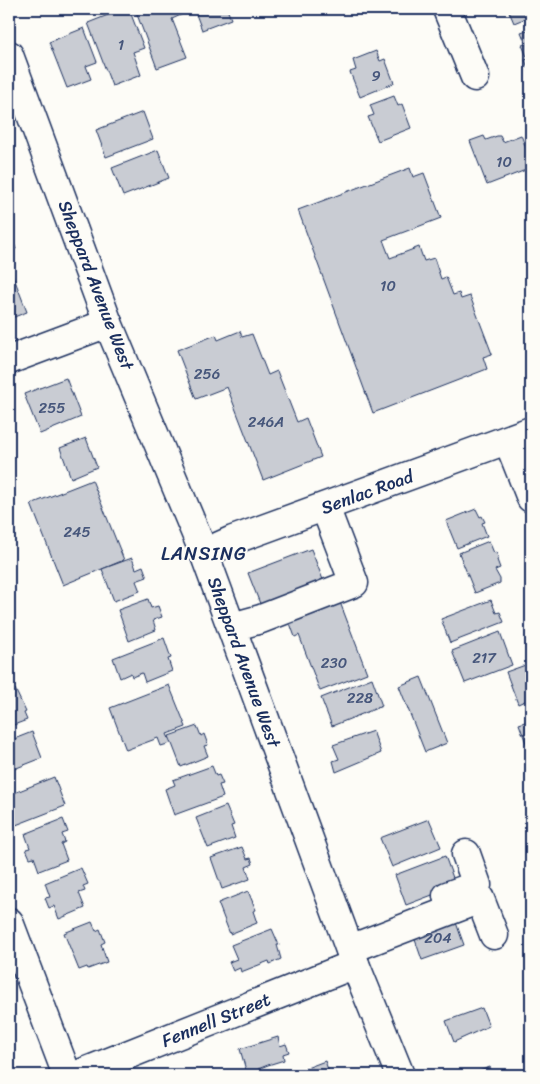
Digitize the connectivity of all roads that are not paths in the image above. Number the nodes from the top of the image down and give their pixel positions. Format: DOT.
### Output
graph roads {
  1 [pos="447,9"];
  2 [pos="9,55"];
  3 [pos="476,77"];
  4 [pos="108,323"];
  5 [pos="9,360"];
  6 [pos="520,436"];
  7 [pos="531,498"];
  8 [pos="326,507"];
  9 [pos="204,553"];
  10 [pos="232,628"];
  11 [pos="466,854"];
  12 [pos="9,922"];
  13 [pos="494,935"];
  14 [pos="350,949"];
  15 [pos="67,1075"];
  16 [pos="77,1075"];
  17 [pos="400,1075"];
  1 -- 3 [label="main road"];
  2 -- 4 [label="main road, Sheppard Avenue West"];
  4 -- 5 [label="main road"];
  4 -- 9 [label="main road, Sheppard Avenue West"];
  6 -- 7 [label="main road"];
  6 -- 8 [label="main road, Senlac Road"];
  8 -- 9 [label="main road, Senlac Road"];
  8 -- 10 [label="main road"];
  9 -- 10 [label="main road, Sheppard Avenue West"];
  10 -- 14 [label="main road, Sheppard Avenue West"];
  11 -- 14 [label="main road"];
  12 -- 15 [label="main road"];
  13 -- 14 [label="main road"];
  14 -- 16 [label="main road, Fennell Street"];
  14 -- 17 [label="main road, Sheppard Avenue West"];
}
